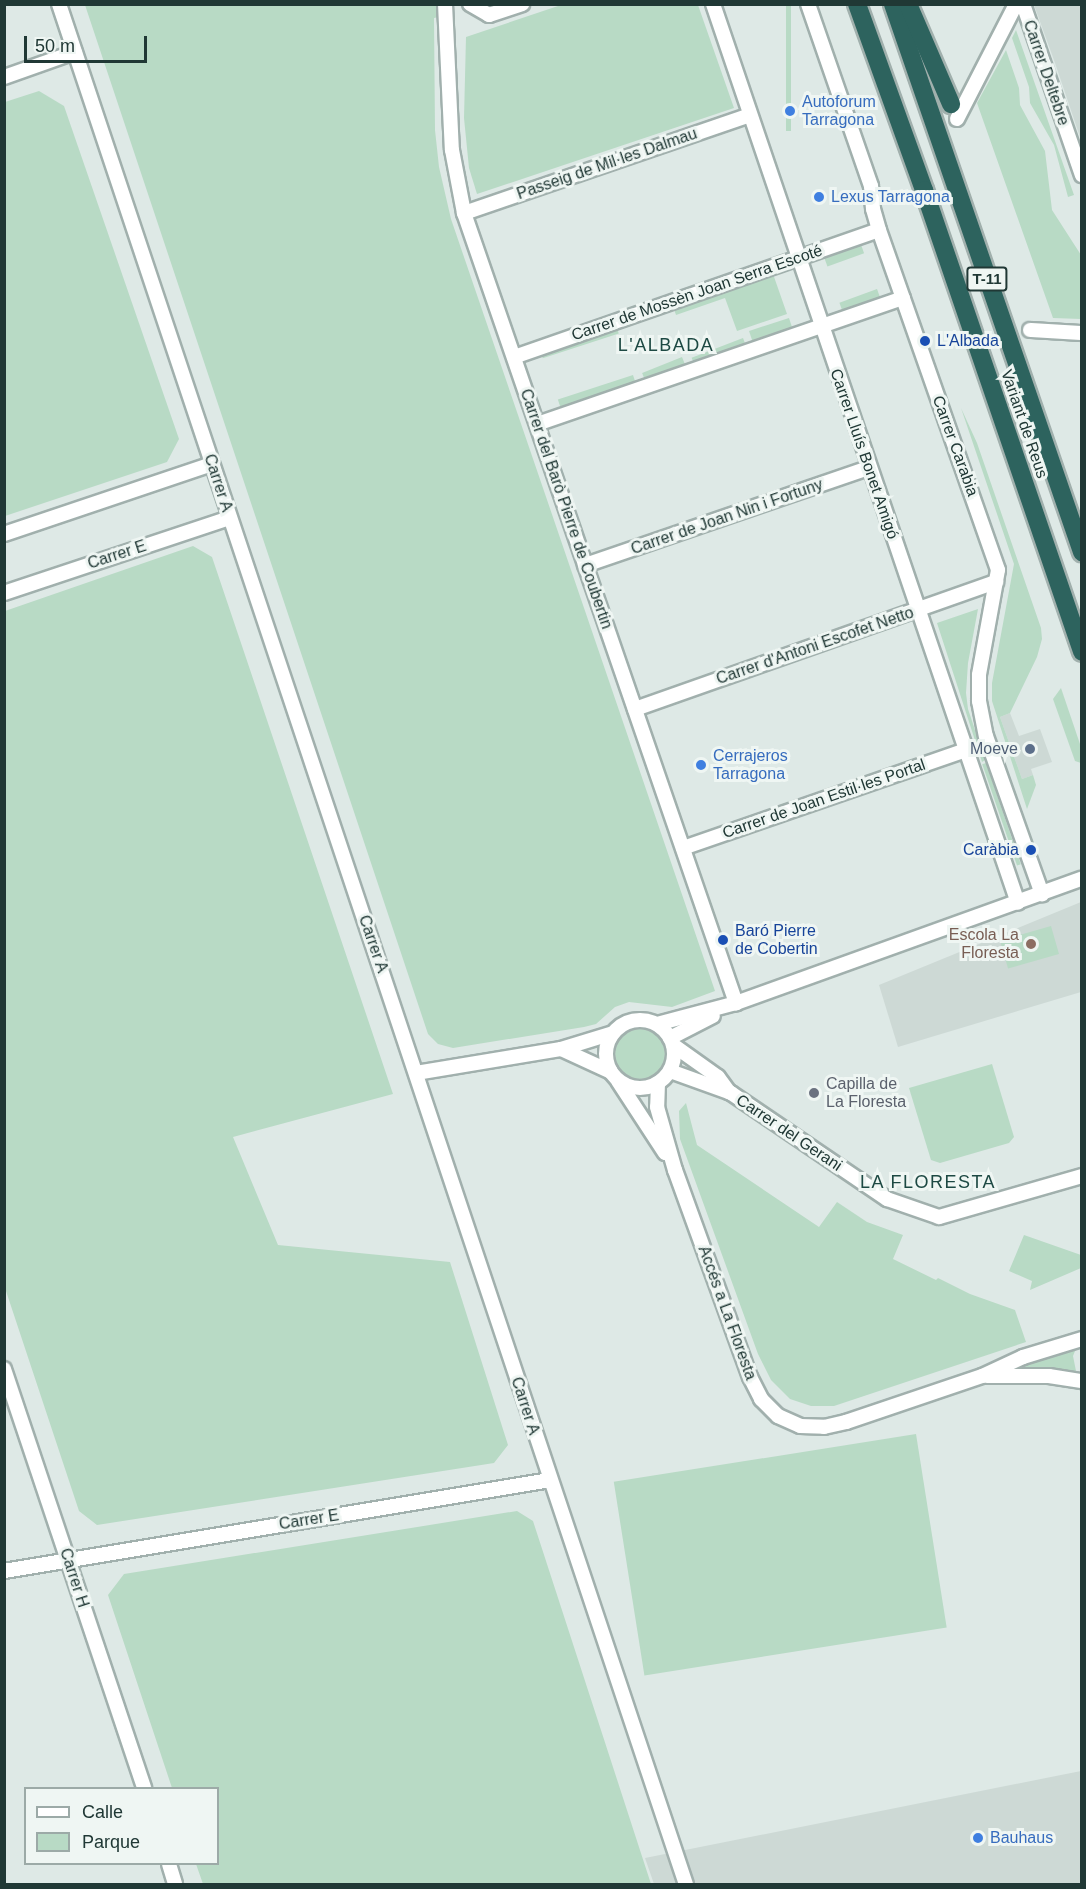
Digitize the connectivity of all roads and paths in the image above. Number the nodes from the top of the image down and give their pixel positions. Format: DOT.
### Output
graph roads {
  1 [pos="58,4"];
  2 [pos="445,4"];
  3 [pos="470,4"];
  4 [pos="522,4"];
  5 [pos="713,4"];
  6 [pos="808,4"];
  7 [pos="857,4"];
  8 [pos="892,4"];
  9 [pos="908,4"];
  10 [pos="1016,4"];
  11 [pos="1023,4"];
  12 [pos="75,52"];
  13 [pos="4,77"];
  14 [pos="954,112"];
  15 [pos="750,115"];
  16 [pos="1082,175"];
  17 [pos="464,213"];
  18 [pos="879,230"];
  19 [pos="797,257"];
  20 [pos="903,298"];
  21 [pos="820,326"];
  22 [pos="1030,330"];
  23 [pos="1082,333"];
  24 [pos="514,357"];
  25 [pos="537,424"];
  26 [pos="212,464"];
  27 [pos="868,468"];
  28 [pos="230,518"];
  29 [pos="4,534"];
  30 [pos="1082,552"];
  31 [pos="585,565"];
  32 [pos="996,582"];
  33 [pos="4,593"];
  34 [pos="917,610"];
  35 [pos="1082,652"];
  36 [pos="635,709"];
  37 [pos="966,750"];
  38 [pos="683,848"];
  39 [pos="1081,879"];
  40 [pos="1042,894"];
  41 [pos="1018,903"];
  42 [pos="736,1004"];
  43 [pos="657,1024"];
  44 [pos="613,1033"];
  45 [pos="671,1041"];
  46 [pos="561,1049"];
  47 [pos="670,1071"];
  48 [pos="416,1073"];
  49 [pos="614,1076"];
  50 [pos="658,1083"];
  51 [pos="731,1093"];
  52 [pos="675,1170"];
  53 [pos="1082,1176"];
  54 [pos="1082,1339"];
  55 [pos="4,1368"];
  56 [pos="982,1376"];
  57 [pos="1082,1381"];
  58 [pos="550,1480"];
  59 [pos="68,1560"];
  60 [pos="4,1570"];
  61 [pos="144,1787"];
  62 [pos="169,1865"];
  63 [pos="176,1884"];
  64 [pos="686,1884"];
  1 -- 12 [label="street, Carrer A"];
  2 -- 17 [label="street, Carrer del Barò Pierre de Coubertin"];
  3 -- 4 [label="street"];
  5 -- 15 [label="street, Carrer Lluís Bonet Amigó"];
  6 -- 18 [label="street, Carrer Carabia"];
  7 -- 35 [label="highway, Variant de Reus / T-11"];
  8 -- 30 [label="highway, Variant de Reus / T-11"];
  9 -- 14 [label="highway"];
  10 -- 14 [label="street"];
  11 -- 16 [label="street, Carrer Deltebre"];
  12 -- 13 [label="street"];
  12 -- 26 [label="street, Carrer A"];
  15 -- 17 [label="street, Passeig de Mil·les Dalmau"];
  15 -- 19 [label="street, Carrer Lluís Bonet Amigó"];
  17 -- 24 [label="street, Carrer del Barò Pierre de Coubertin"];
  18 -- 19 [label="street, Carrer de Mossèn Joan Serra Escoté"];
  18 -- 20 [label="street, Carrer Carabia"];
  19 -- 21 [label="street, Carrer Lluís Bonet Amigó"];
  19 -- 24 [label="street, Carrer de Mossèn Joan Serra Escoté"];
  20 -- 21 [label="street"];
  20 -- 32 [label="street, Carrer Carabia"];
  21 -- 25 [label="street"];
  21 -- 27 [label="street, Carrer Lluís Bonet Amigó"];
  22 -- 23 [label="street"];
  24 -- 25 [label="street, Carrer del Barò Pierre de Coubertin"];
  25 -- 31 [label="street, Carrer del Barò Pierre de Coubertin"];
  26 -- 28 [label="street, Carrer A"];
  26 -- 29 [label="street"];
  27 -- 31 [label="street, Carrer de Joan Nin i Fortuny"];
  27 -- 34 [label="street, Carrer Lluís Bonet Amigó"];
  28 -- 33 [label="street, Carrer E"];
  28 -- 48 [label="street, Carrer A"];
  31 -- 36 [label="street, Carrer del Barò Pierre de Coubertin"];
  32 -- 34 [label="street, Carrer d'Antoni Escofet Netto"];
  32 -- 40 [label="street, Carrer Carabia"];
  34 -- 36 [label="street, Carrer d'Antoni Escofet Netto"];
  34 -- 37 [label="street, Carrer Lluís Bonet Amigó"];
  36 -- 38 [label="street, Carrer del Barò Pierre de Coubertin"];
  37 -- 38 [label="street, Carrer de Joan Estil·les Portal"];
  37 -- 41 [label="street, Carrer Lluís Bonet Amigó"];
  38 -- 42 [label="street, Carrer del Barò Pierre de Coubertin"];
  39 -- 40 [label="street"];
  40 -- 41 [label="street"];
  41 -- 42 [label="street"];
  42 -- 43 [label="street"];
  42 -- 45 [label="street"];
  43 -- 44 [label="street"];
  43 -- 45 [label="street"];
  44 -- 46 [label="street"];
  44 -- 49 [label="street"];
  45 -- 47 [label="street"];
  45 -- 51 [label="street, Carrer del Gerani"];
  46 -- 48 [label="street"];
  46 -- 49 [label="street"];
  47 -- 50 [label="street"];
  47 -- 51 [label="street, Carrer del Gerani"];
  48 -- 58 [label="street, Carrer A"];
  49 -- 50 [label="street"];
  49 -- 52 [label="street, Accés a La Floresta"];
  50 -- 52 [label="street, Accés a La Floresta"];
  51 -- 53 [label="street, Carrer del Gerani"];
  52 -- 56 [label="street, Accés a La Floresta"];
  54 -- 56 [label="street, Accés a La Floresta"];
  55 -- 59 [label="street, Carrer H"];
  56 -- 57 [label="street, Accés a La Floresta"];
  58 -- 59 [label="street, Carrer E"];
  58 -- 64 [label="street, Carrer A"];
  59 -- 60 [label="street, Carrer E"];
  59 -- 61 [label="street, Carrer H"];
  62 -- 63 [label="street"];
}
